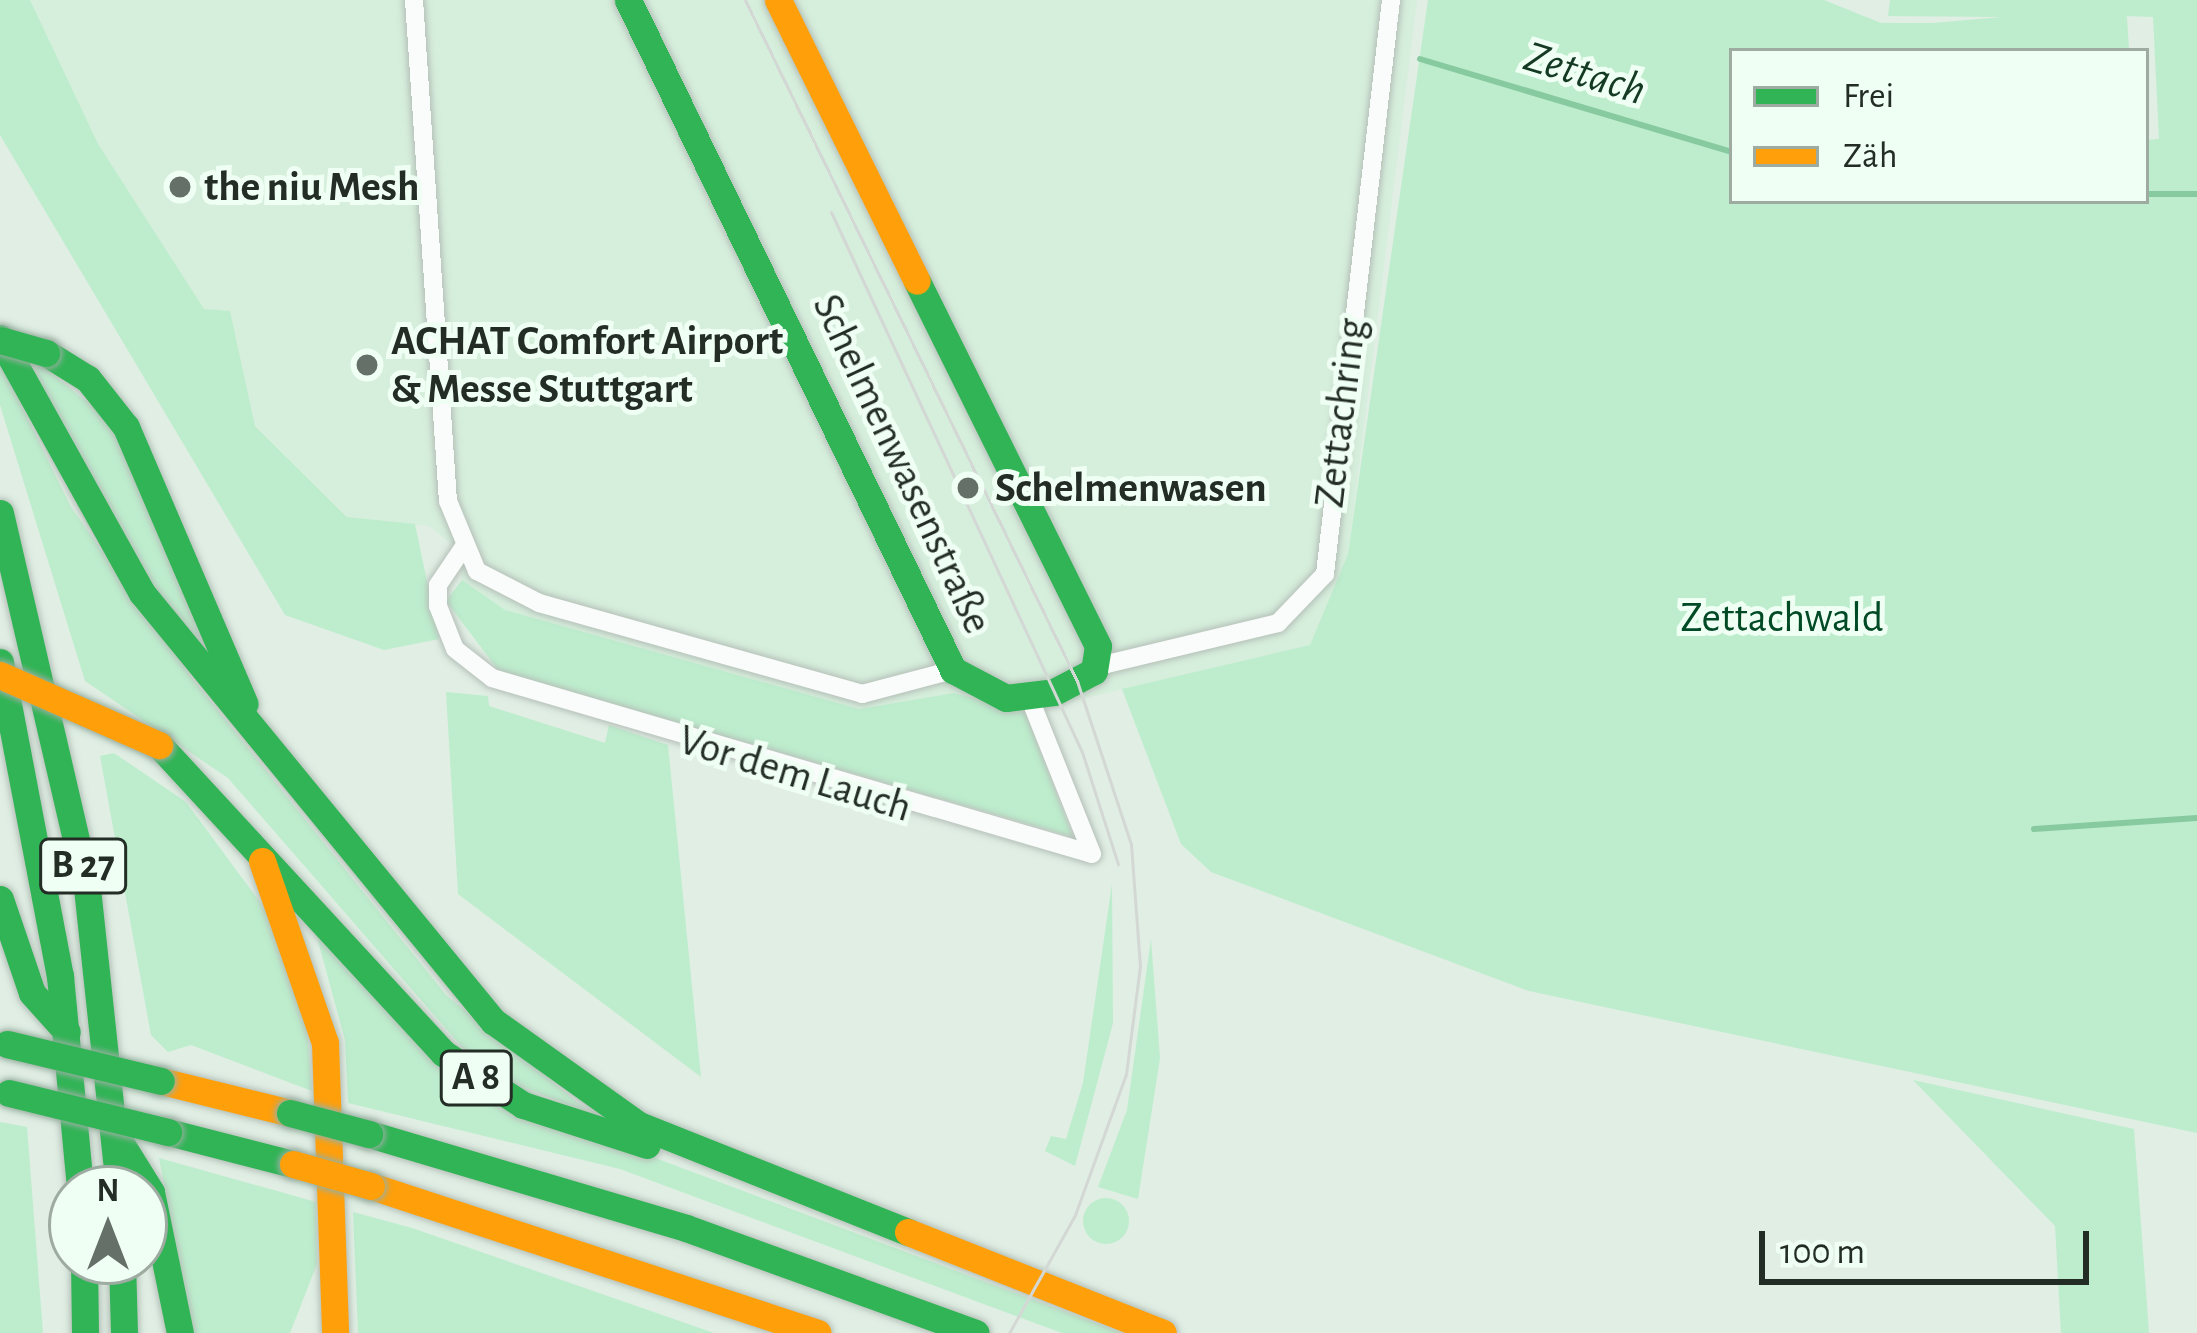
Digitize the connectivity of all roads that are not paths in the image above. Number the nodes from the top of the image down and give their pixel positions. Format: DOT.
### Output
graph roads {
  1 [pos="414,0"];
  2 [pos="628,0"];
  3 [pos="778,0"];
  4 [pos="1391,0"];
  5 [pos="0,339"];
  6 [pos="0,513"];
  7 [pos="463,548"];
  8 [pos="0,662"];
  9 [pos="1099,666"];
  10 [pos="953,670"];
  11 [pos="0,675"];
  12 [pos="1030,699"];
  13 [pos="262,746"];
  14 [pos="251,836"];
  15 [pos="0,899"];
  16 [pos="67,1032"];
  17 [pos="4,1044"];
  18 [pos="4,1092"];
  19 [pos="115,1133"];
  20 [pos="78,1165"];
  21 [pos="117,1165"];
  22 [pos="788,1188"];
  23 [pos="84,1285"];
  24 [pos="123,1285"];
  25 [pos="85,1333"];
  26 [pos="124,1333"];
  27 [pos="180,1333"];
  28 [pos="335,1333"];
  29 [pos="817,1333"];
  30 [pos="976,1333"];
  31 [pos="1162,1333"];
  1 -- 7 [label="street"];
  2 -- 10 [label="main road, Schelmenwasenstraße"];
  3 -- 9 [label="main road, Schelmenwasenstraße"];
  4 -- 9 [label="street, Zettachring"];
  5 -- 13 [label="main road"];
  5 -- 13 [label="main road, bridge"];
  6 -- 19 [label="main road, B 27"];
  7 -- 10 [label="street"];
  7 -- 12 [label="street, Vor dem Lauch"];
  8 -- 16 [label="main road, B 27"];
  9 -- 12 [label="main road"];
  10 -- 12 [label="main road, Schelmenwasenstraße"];
  11 -- 14 [label="main road, A 8, bridge"];
  13 -- 22 [label="main road"];
  14 -- 22 [label="main road, A 8"];
  14 -- 28 [label="main road"];
  15 -- 16 [label="main road"];
  16 -- 20 [label="main road, B 27"];
  17 -- 30 [label="main road, A 8, bridge"];
  18 -- 29 [label="main road, bridge"];
  19 -- 21 [label="main road, B 27"];
  19 -- 27 [label="main road"];
  22 -- 31 [label="main road, A 8"];
  23 -- 25 [label="main road"];
  24 -- 26 [label="main road"];
}
